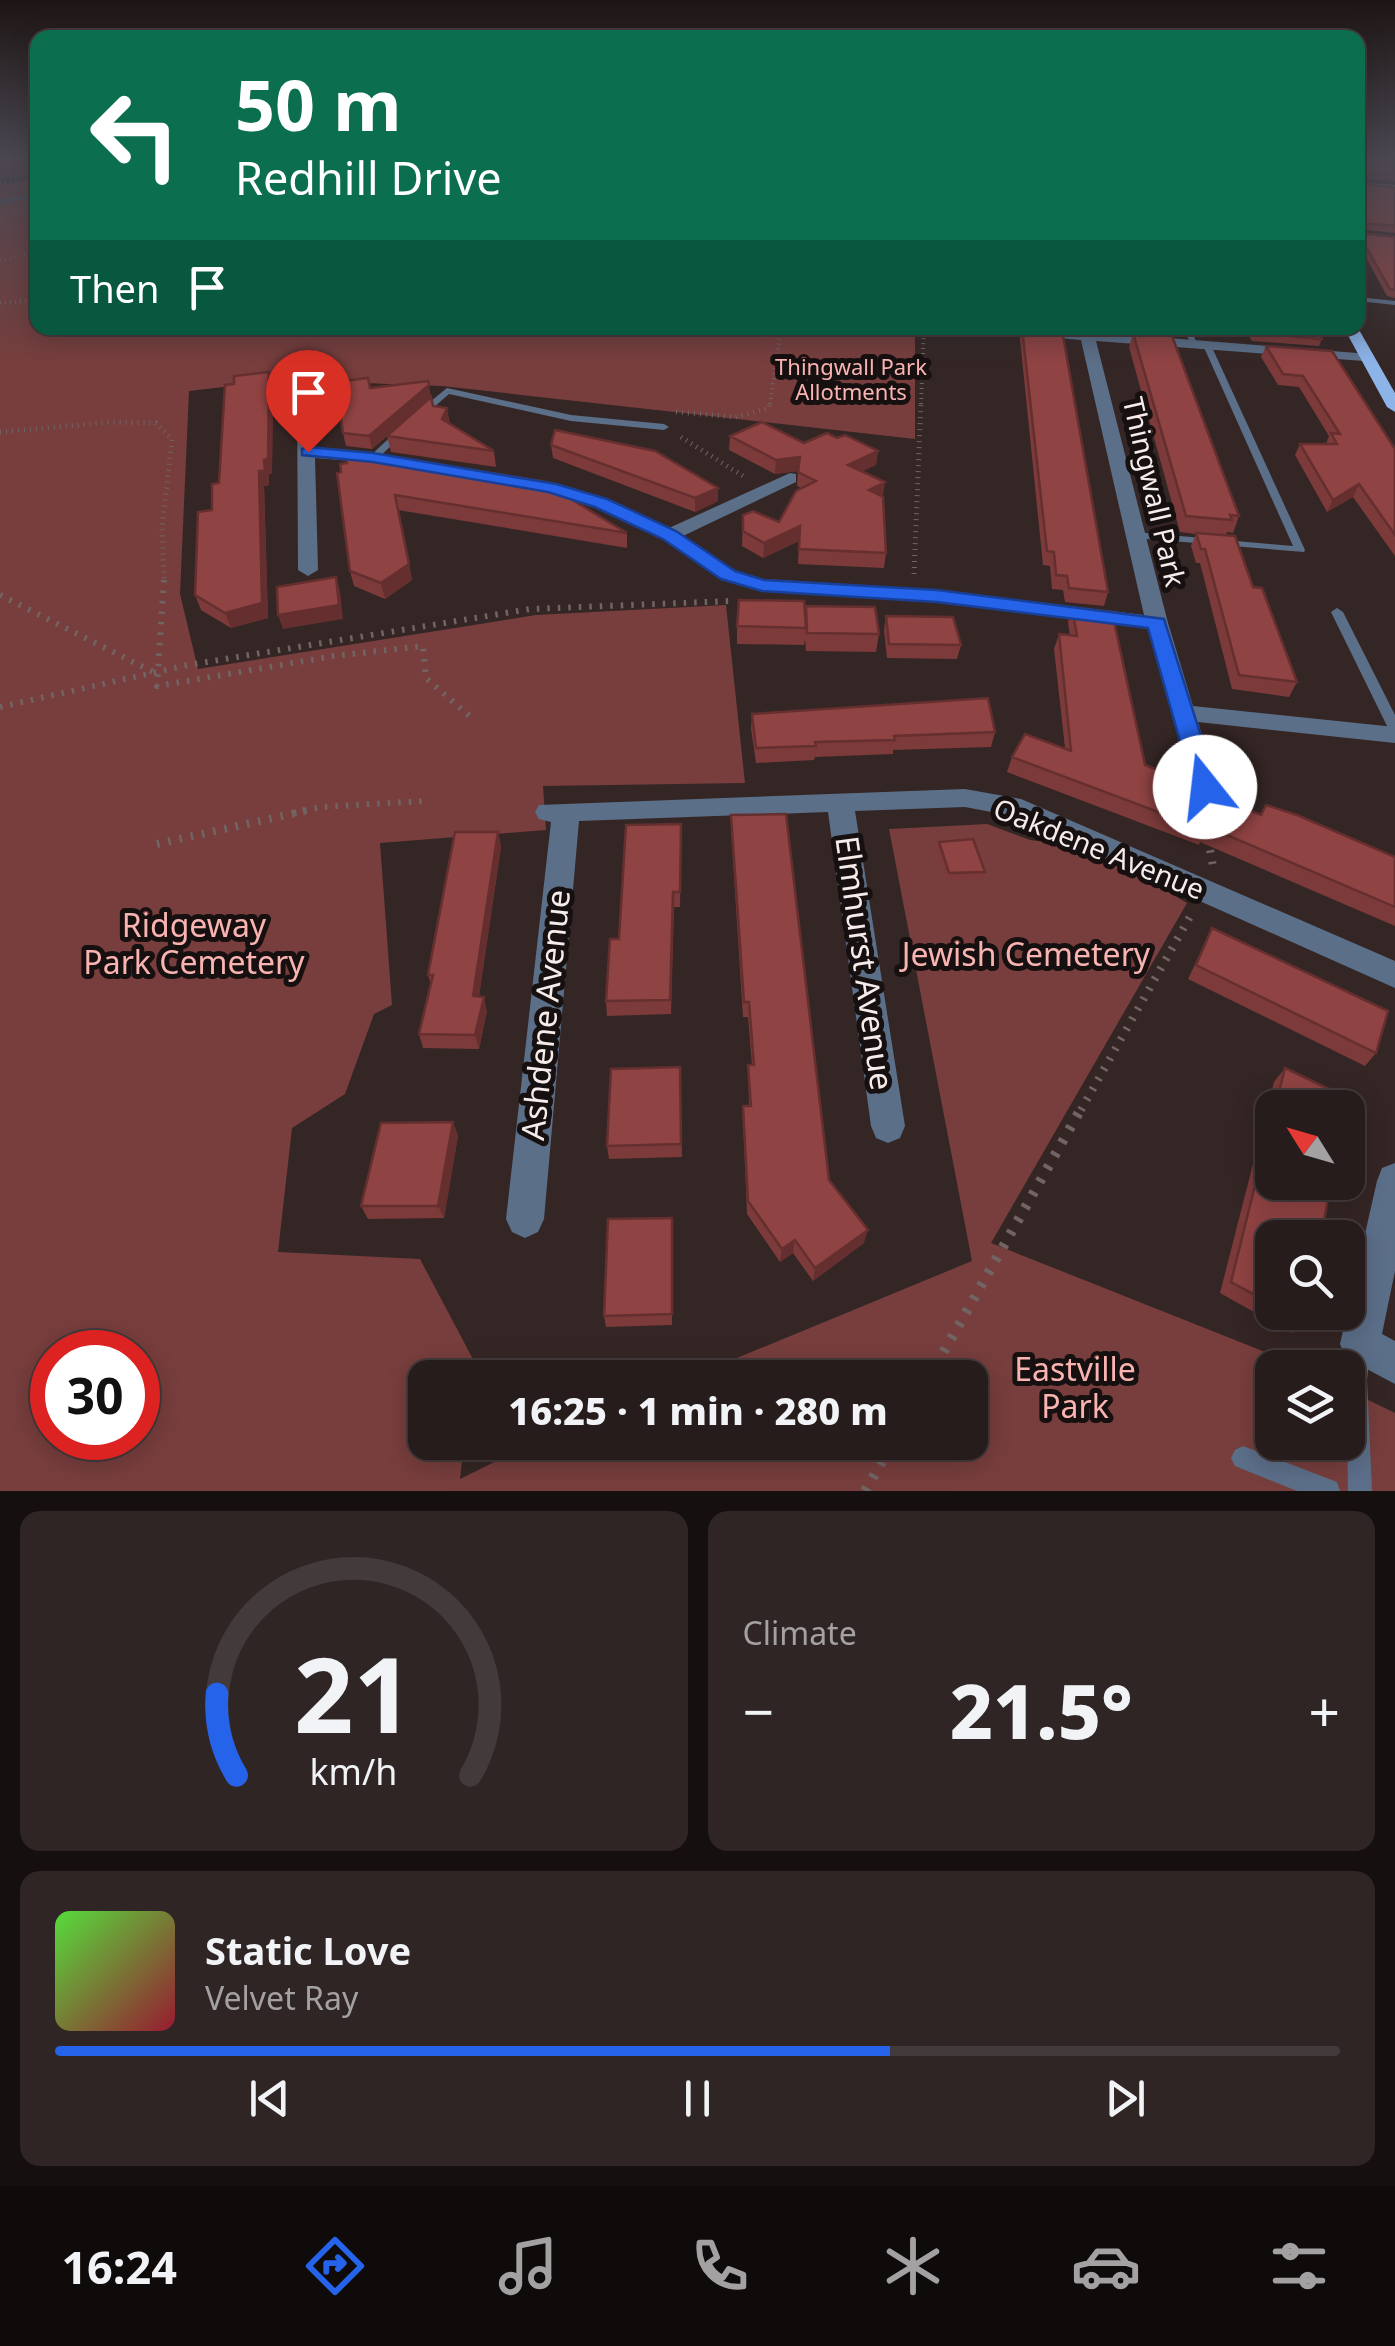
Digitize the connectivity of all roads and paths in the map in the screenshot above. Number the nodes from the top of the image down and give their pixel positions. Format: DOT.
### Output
graph roads {
  1 [pos="30,254"];
  2 [pos="0,260"];
  3 [pos="1365,300"];
  4 [pos="30,301"];
  5 [pos="0,303"];
  6 [pos="1395,303"];
  7 [pos="780,335"];
  8 [pos="924,335"];
  9 [pos="1085,335"];
  10 [pos="1159,335"];
  11 [pos="1354,335"];
  12 [pos="1196,337"];
  13 [pos="1364,357"];
  14 [pos="305,389"];
  15 [pos="1392,399"];
  16 [pos="666,411"];
  17 [pos="664,426"];
  18 [pos="0,432"];
  19 [pos="308,452"];
  20 [pos="373,458"];
  21 [pos="408,464"];
  22 [pos="790,478"];
  23 [pos="497,479"];
  24 [pos="764,490"];
  25 [pos="669,535"];
  26 [pos="1136,535"];
  27 [pos="308,570"];
  28 [pos="762,585"];
  29 [pos="0,594"];
  30 [pos="913,595"];
  31 [pos="1337,612"];
  32 [pos="1157,623"];
  33 [pos="156,674"];
  34 [pos="0,707"];
  35 [pos="1184,713"];
  36 [pos="473,719"];
  37 [pos="1395,732"];
  38 [pos="1205,787"];
  39 [pos="424,801"];
  40 [pos="840,801"];
  41 [pos="557,811"];
  42 [pos="1206,825"];
  43 [pos="157,844"];
  44 [pos="1205,892"];
  45 [pos="1395,975"];
  46 [pos="888,1126"];
  47 [pos="1395,1181"];
  48 [pos="526,1219"];
  49 [pos="1377,1353"];
  50 [pos="939,1360"];
  51 [pos="1243,1458"];
  52 [pos="883,1460"];
  53 [pos="865,1491"];
  54 [pos="1328,1491"];
  55 [pos="1360,1491"];
  1 -- 2 [label="path"];
  3 -- 6 [label="lane"];
  4 -- 5 [label="path"];
  7 -- 16 [label="path"];
  8 -- 30 [label="path"];
  9 -- 26 [label="street, Thingwall Park"];
  10 -- 12 [label="street"];
  11 -- 13 [label="main road"];
  12 -- 13 [label="street"];
  12 -- 26 [label="lane"];
  13 -- 15 [label="main road"];
  14 -- 19 [label="street"];
  17 -- 20 [label="lane"];
  17 -- 24 [label="path"];
  18 -- 33 [label="path"];
  19 -- 20 [label="street"];
  19 -- 27 [label="street"];
  20 -- 21 [label="street"];
  22 -- 24 [label="street"];
  23 -- 25 [label="street"];
  24 -- 25 [label="street"];
  25 -- 28 [label="street"];
  26 -- 32 [label="street, Thingwall Park"];
  28 -- 30 [label="street"];
  28 -- 33 [label="path"];
  29 -- 33 [label="path"];
  30 -- 32 [label="street"];
  31 -- 37 [label="lane"];
  32 -- 35 [label="street, Thingwall Park"];
  33 -- 34 [label="path"];
  33 -- 36 [label="path"];
  35 -- 37 [label="street"];
  35 -- 38 [label="street, Thingwall Park"];
  39 -- 43 [label="path"];
  40 -- 41 [label="street, Oakdene Avenue"];
  40 -- 44 [label="street, Oakdene Avenue"];
  40 -- 46 [label="street, Elmhurst Avenue"];
  41 -- 48 [label="street, Ashdene Avenue"];
  42 -- 44 [label="path"];
  44 -- 45 [label="street, Oakdene Avenue"];
  44 -- 50 [label="path"];
  47 -- 49 [label="street"];
  49 -- 55 [label="lane"];
  51 -- 54 [label="lane"];
  52 -- 53 [label="path"];
}
